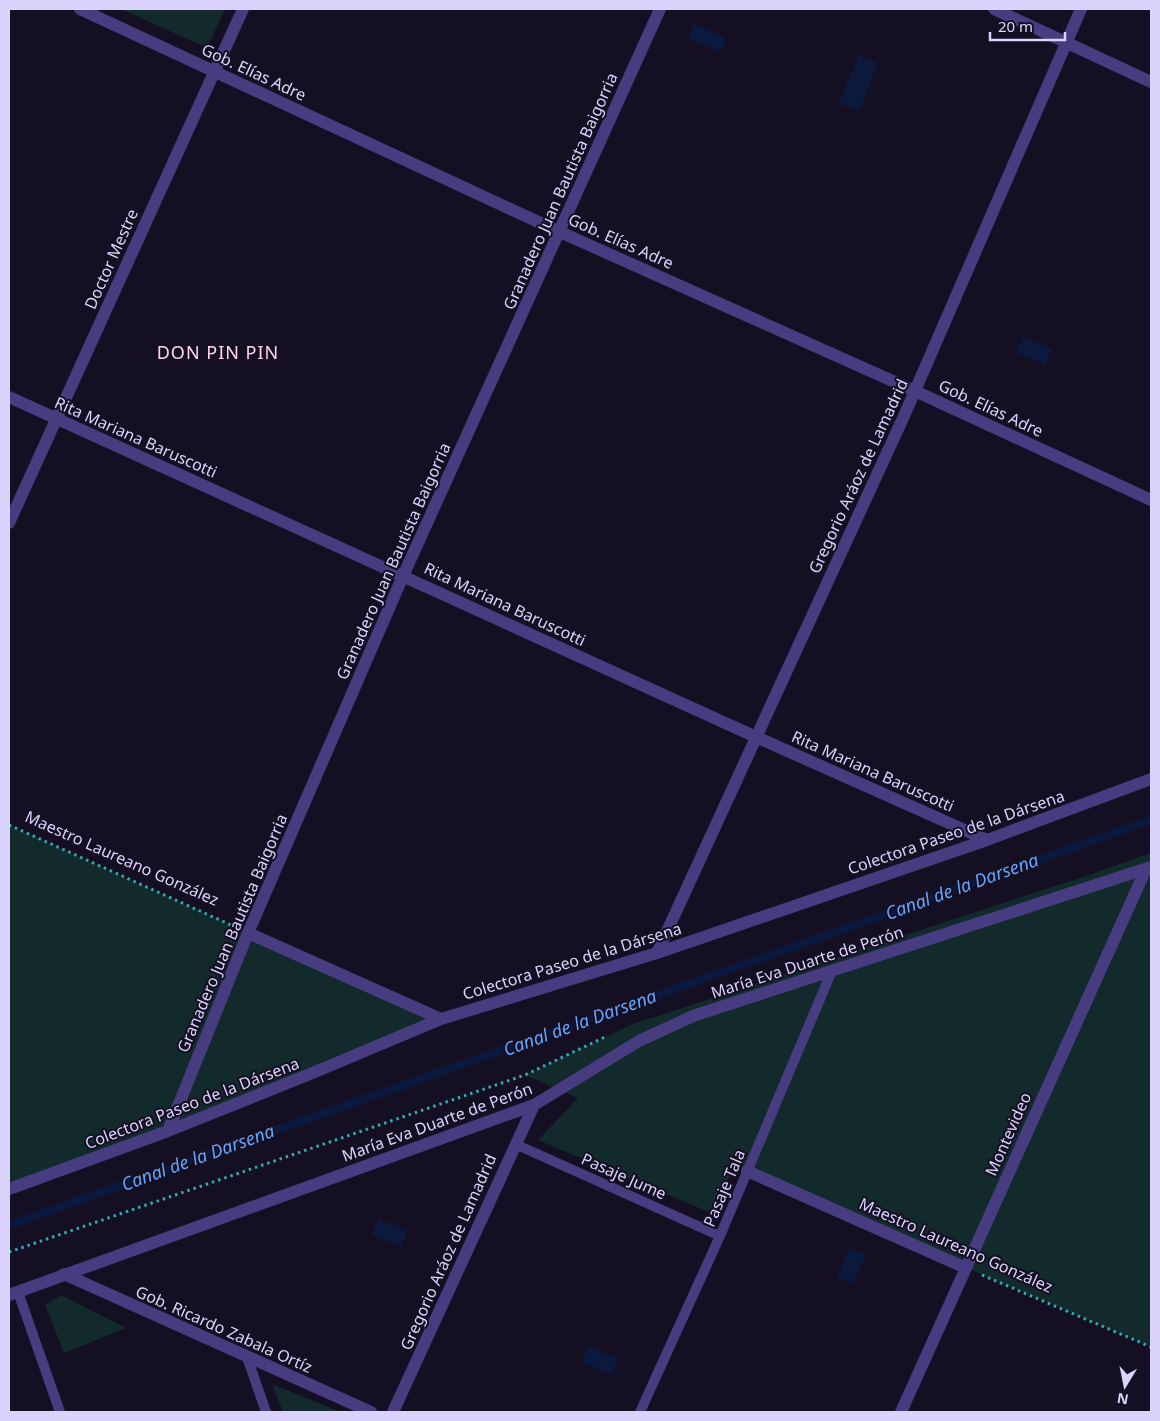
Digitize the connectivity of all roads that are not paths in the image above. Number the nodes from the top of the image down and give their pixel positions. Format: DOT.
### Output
graph roads {
  1 [pos="80,9"];
  2 [pos="243,9"];
  3 [pos="660,9"];
  4 [pos="994,9"];
  5 [pos="1081,9"];
  6 [pos="1066,42"];
  7 [pos="214,71"];
  8 [pos="1151,82"];
  9 [pos="560,232"];
  10 [pos="915,391"];
  11 [pos="9,397"];
  12 [pos="56,418"];
  13 [pos="1151,500"];
  14 [pos="9,523"];
  15 [pos="403,576"];
  16 [pos="756,737"];
  17 [pos="1151,779"];
  18 [pos="987,840"];
  19 [pos="1149,868"];
  20 [pos="248,932"];
  21 [pos="657,953"];
  22 [pos="830,973"];
  23 [pos="441,1020"];
  24 [pos="534,1105"];
  25 [pos="168,1131"];
  26 [pos="515,1144"];
  27 [pos="748,1170"];
  28 [pos="9,1189"];
  29 [pos="720,1236"];
  30 [pos="966,1268"];
  31 [pos="64,1274"];
  32 [pos="13,1294"];
  33 [pos="247,1357"];
  34 [pos="60,1412"];
  35 [pos="266,1412"];
  36 [pos="371,1412"];
  37 [pos="393,1412"];
  38 [pos="640,1412"];
  39 [pos="901,1412"];
  1 -- 7 [label="street, Gob. Elías Adre"];
  2 -- 7 [label="street, Doctor Mestre"];
  3 -- 9 [label="street, Granadero Juan Bautista Baigorria"];
  4 -- 6 [label="street"];
  5 -- 6 [label="street, Gregorio Aráoz de Lamadrid"];
  6 -- 8 [label="street"];
  6 -- 10 [label="street, Gregorio Aráoz de Lamadrid"];
  7 -- 9 [label="street, Gob. Elías Adre"];
  7 -- 12 [label="street, Doctor Mestre"];
  9 -- 10 [label="street, Gob. Elías Adre"];
  9 -- 15 [label="street, Granadero Juan Bautista Baigorria"];
  10 -- 13 [label="street, Gob. Elías Adre"];
  10 -- 16 [label="street, Gregorio Aráoz de Lamadrid"];
  11 -- 12 [label="street, Rita Mariana Baruscotti"];
  12 -- 14 [label="street, Doctor Mestre"];
  12 -- 15 [label="street, Rita Mariana Baruscotti"];
  15 -- 16 [label="street, Rita Mariana Baruscotti"];
  15 -- 20 [label="street, Granadero Juan Bautista Baigorria"];
  16 -- 18 [label="street, Rita Mariana Baruscotti"];
  16 -- 21 [label="street, Gregorio Aráoz de Lamadrid"];
  17 -- 18 [label="street, Colectora Paseo de la Dársena"];
  18 -- 21 [label="street, Colectora Paseo de la Dársena"];
  19 -- 22 [label="street, María Eva Duarte de Perón"];
  19 -- 30 [label="street, Montevideo"];
  20 -- 23 [label="street"];
  20 -- 25 [label="street, Granadero Juan Bautista Baigorria"];
  21 -- 23 [label="street, Colectora Paseo de la Dársena"];
  22 -- 24 [label="street, María Eva Duarte de Perón"];
  22 -- 27 [label="lane, Pasaje Tala"];
  23 -- 25 [label="street, Colectora Paseo de la Dársena"];
  24 -- 26 [label="street, Gregorio Aráoz de Lamadrid"];
  24 -- 31 [label="street, María Eva Duarte de Perón"];
  25 -- 28 [label="street, Colectora Paseo de la Dársena"];
  26 -- 29 [label="lane, Pasaje Jume"];
  26 -- 37 [label="street, Gregorio Aráoz de Lamadrid"];
  27 -- 29 [label="lane, Pasaje Tala"];
  27 -- 30 [label="street, Maestro Laureano González"];
  29 -- 38 [label="lane, Pasaje Tala"];
  30 -- 39 [label="street, Montevideo"];
  31 -- 32 [label="street, María Eva Duarte de Perón"];
  31 -- 33 [label="street, Gob. Ricardo Zabala Ortíz"];
  32 -- 34 [label="lane"];
  33 -- 35 [label="lane"];
  33 -- 36 [label="street, Gob. Ricardo Zabala Ortíz"];
}
